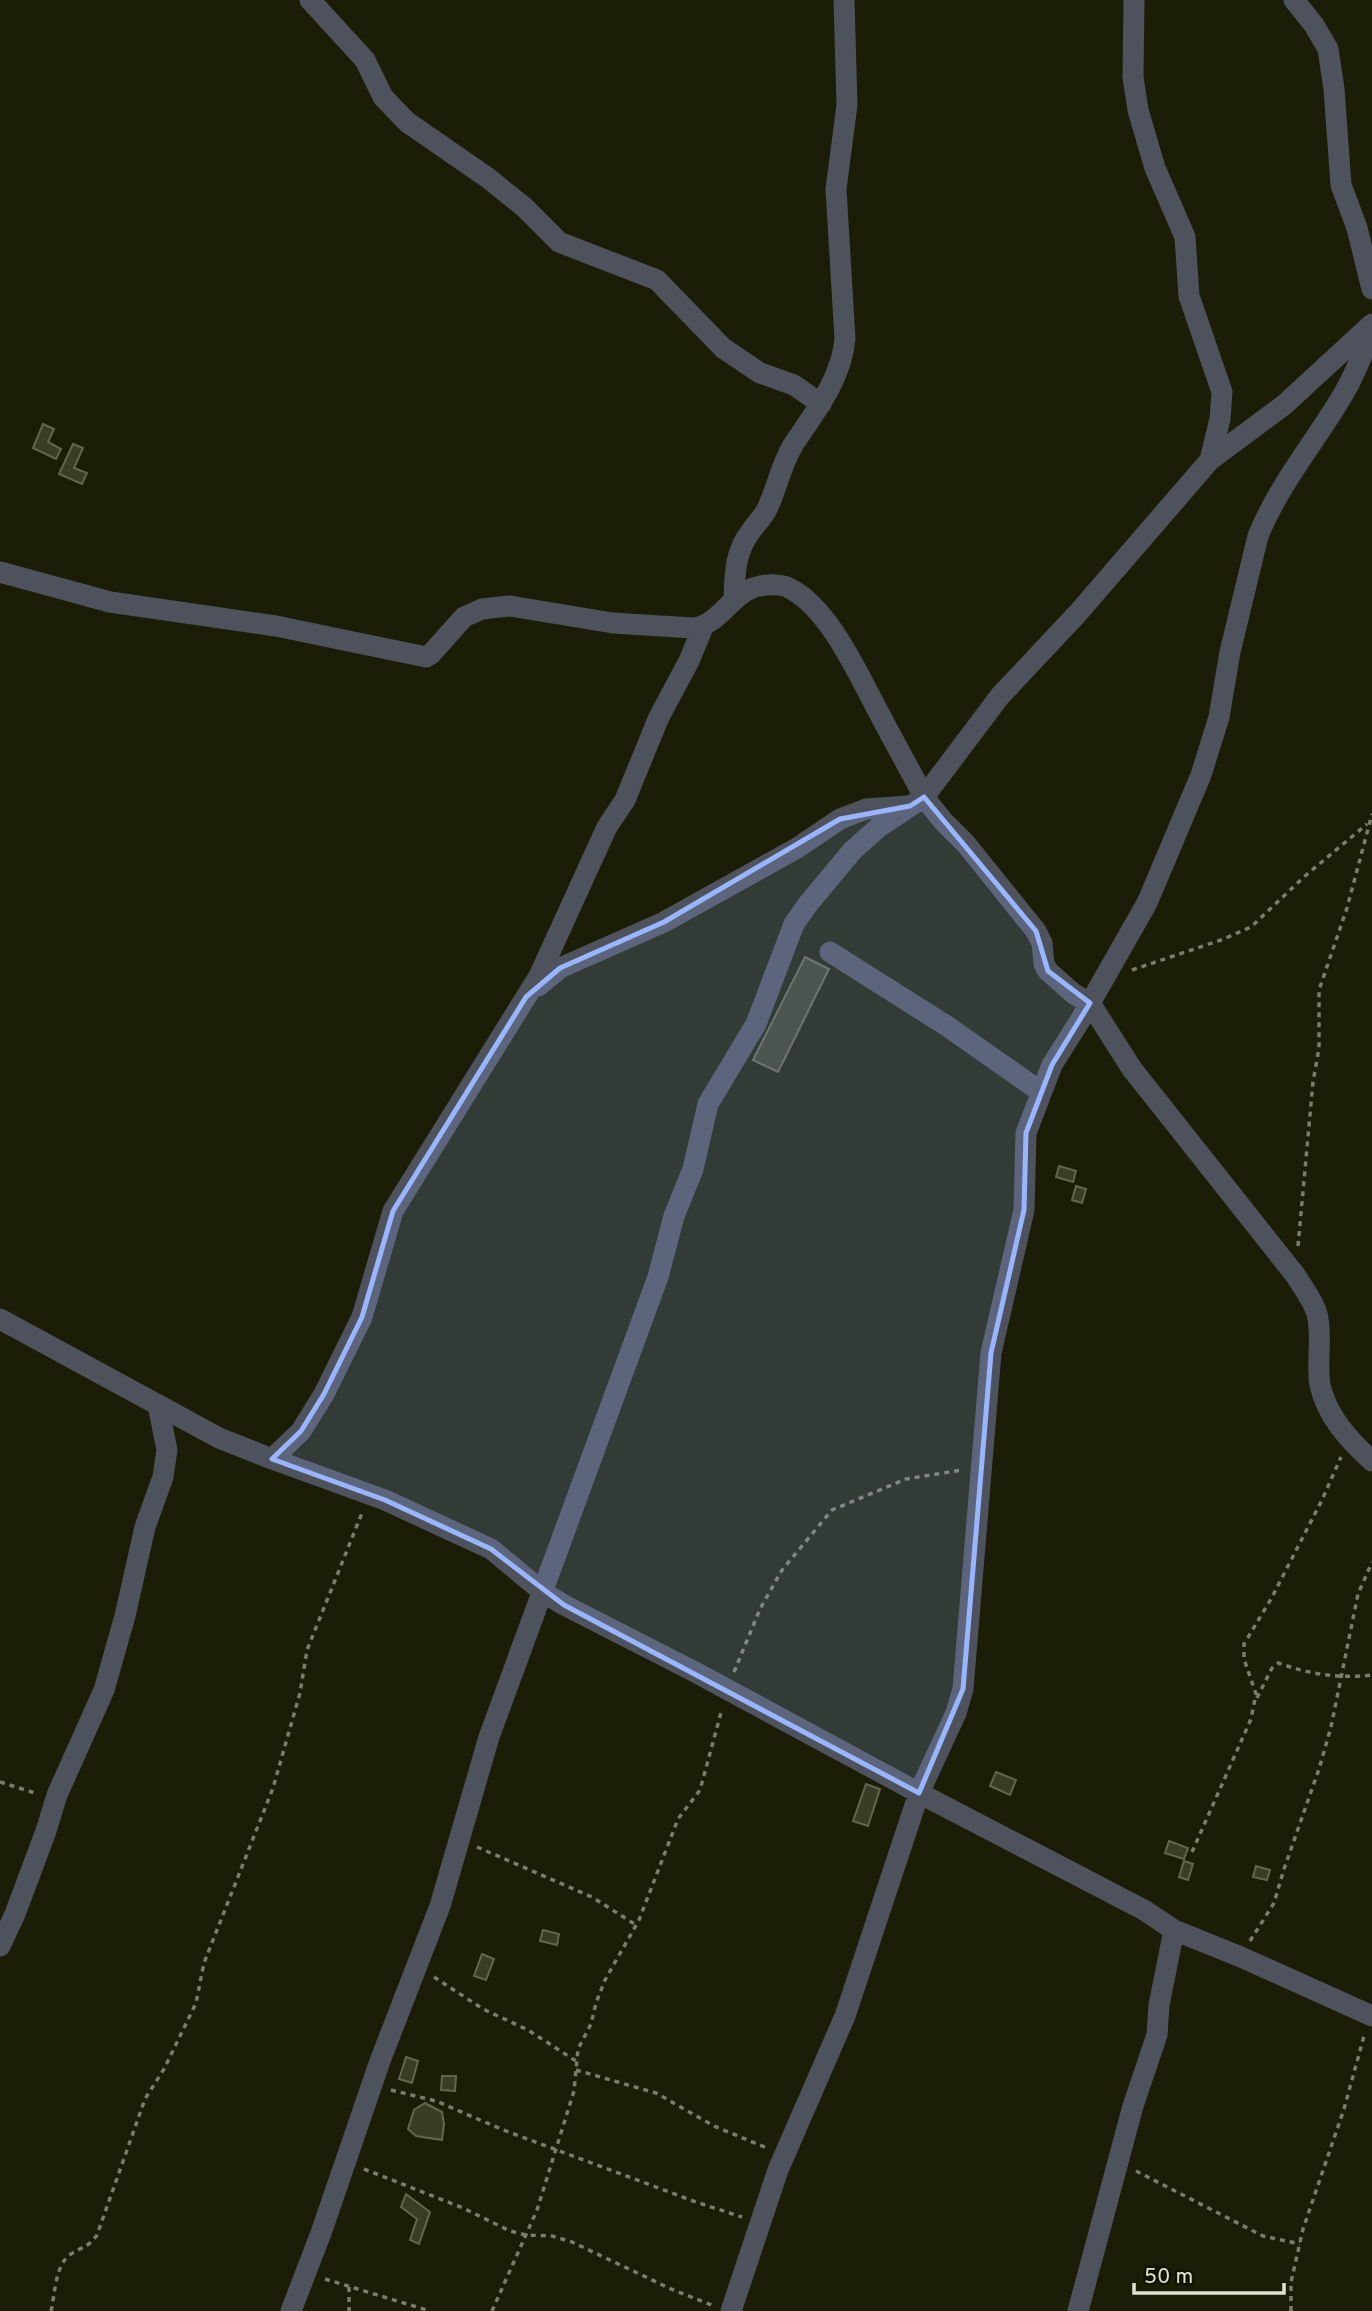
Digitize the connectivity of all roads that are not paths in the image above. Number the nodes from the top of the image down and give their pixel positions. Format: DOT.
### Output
graph roads {
  1 [pos="310,0"];
  2 [pos="844,0"];
  3 [pos="1134,0"];
  4 [pos="1294,0"];
  5 [pos="1372,289"];
  6 [pos="1372,324"];
  7 [pos="1372,329"];
  8 [pos="821,404"];
  9 [pos="1210,460"];
  10 [pos="0,572"];
  11 [pos="734,597"];
  12 [pos="703,627"];
  13 [pos="917,801"];
  14 [pos="830,952"];
  15 [pos="526,997"];
  16 [pos="1090,1003"];
  17 [pos="1041,1092"];
  18 [pos="0,1319"];
  19 [pos="158,1405"];
  20 [pos="272,1459"];
  21 [pos="1372,1461"];
  22 [pos="543,1592"];
  23 [pos="919,1793"];
  24 [pos="1174,1930"];
  25 [pos="0,1946"];
  26 [pos="1368,2026"];
  27 [pos="724,2309"];
  28 [pos="1081,2310"];
  29 [pos="292,2311"];
  1 -- 8 [label="street"];
  2 -- 8 [label="street"];
  3 -- 9 [label="street"];
  4 -- 5 [label="street"];
  6 -- 9 [label="street"];
  7 -- 16 [label="street"];
  8 -- 11 [label="street"];
  9 -- 13 [label="street"];
  10 -- 12 [label="street"];
  11 -- 12 [label="street"];
  11 -- 13 [label="street"];
  12 -- 15 [label="street"];
  13 -- 15 [label="street"];
  13 -- 16 [label="street"];
  13 -- 22 [label="street"];
  14 -- 17 [label="street"];
  15 -- 20 [label="street"];
  16 -- 17 [label="street"];
  16 -- 21 [label="street"];
  17 -- 23 [label="street"];
  18 -- 19 [label="street"];
  19 -- 20 [label="street"];
  19 -- 25 [label="street"];
  20 -- 22 [label="street"];
  22 -- 23 [label="street"];
  22 -- 29 [label="street"];
  23 -- 24 [label="street"];
  23 -- 27 [label="street"];
  24 -- 26 [label="street"];
  24 -- 28 [label="street"];
}
